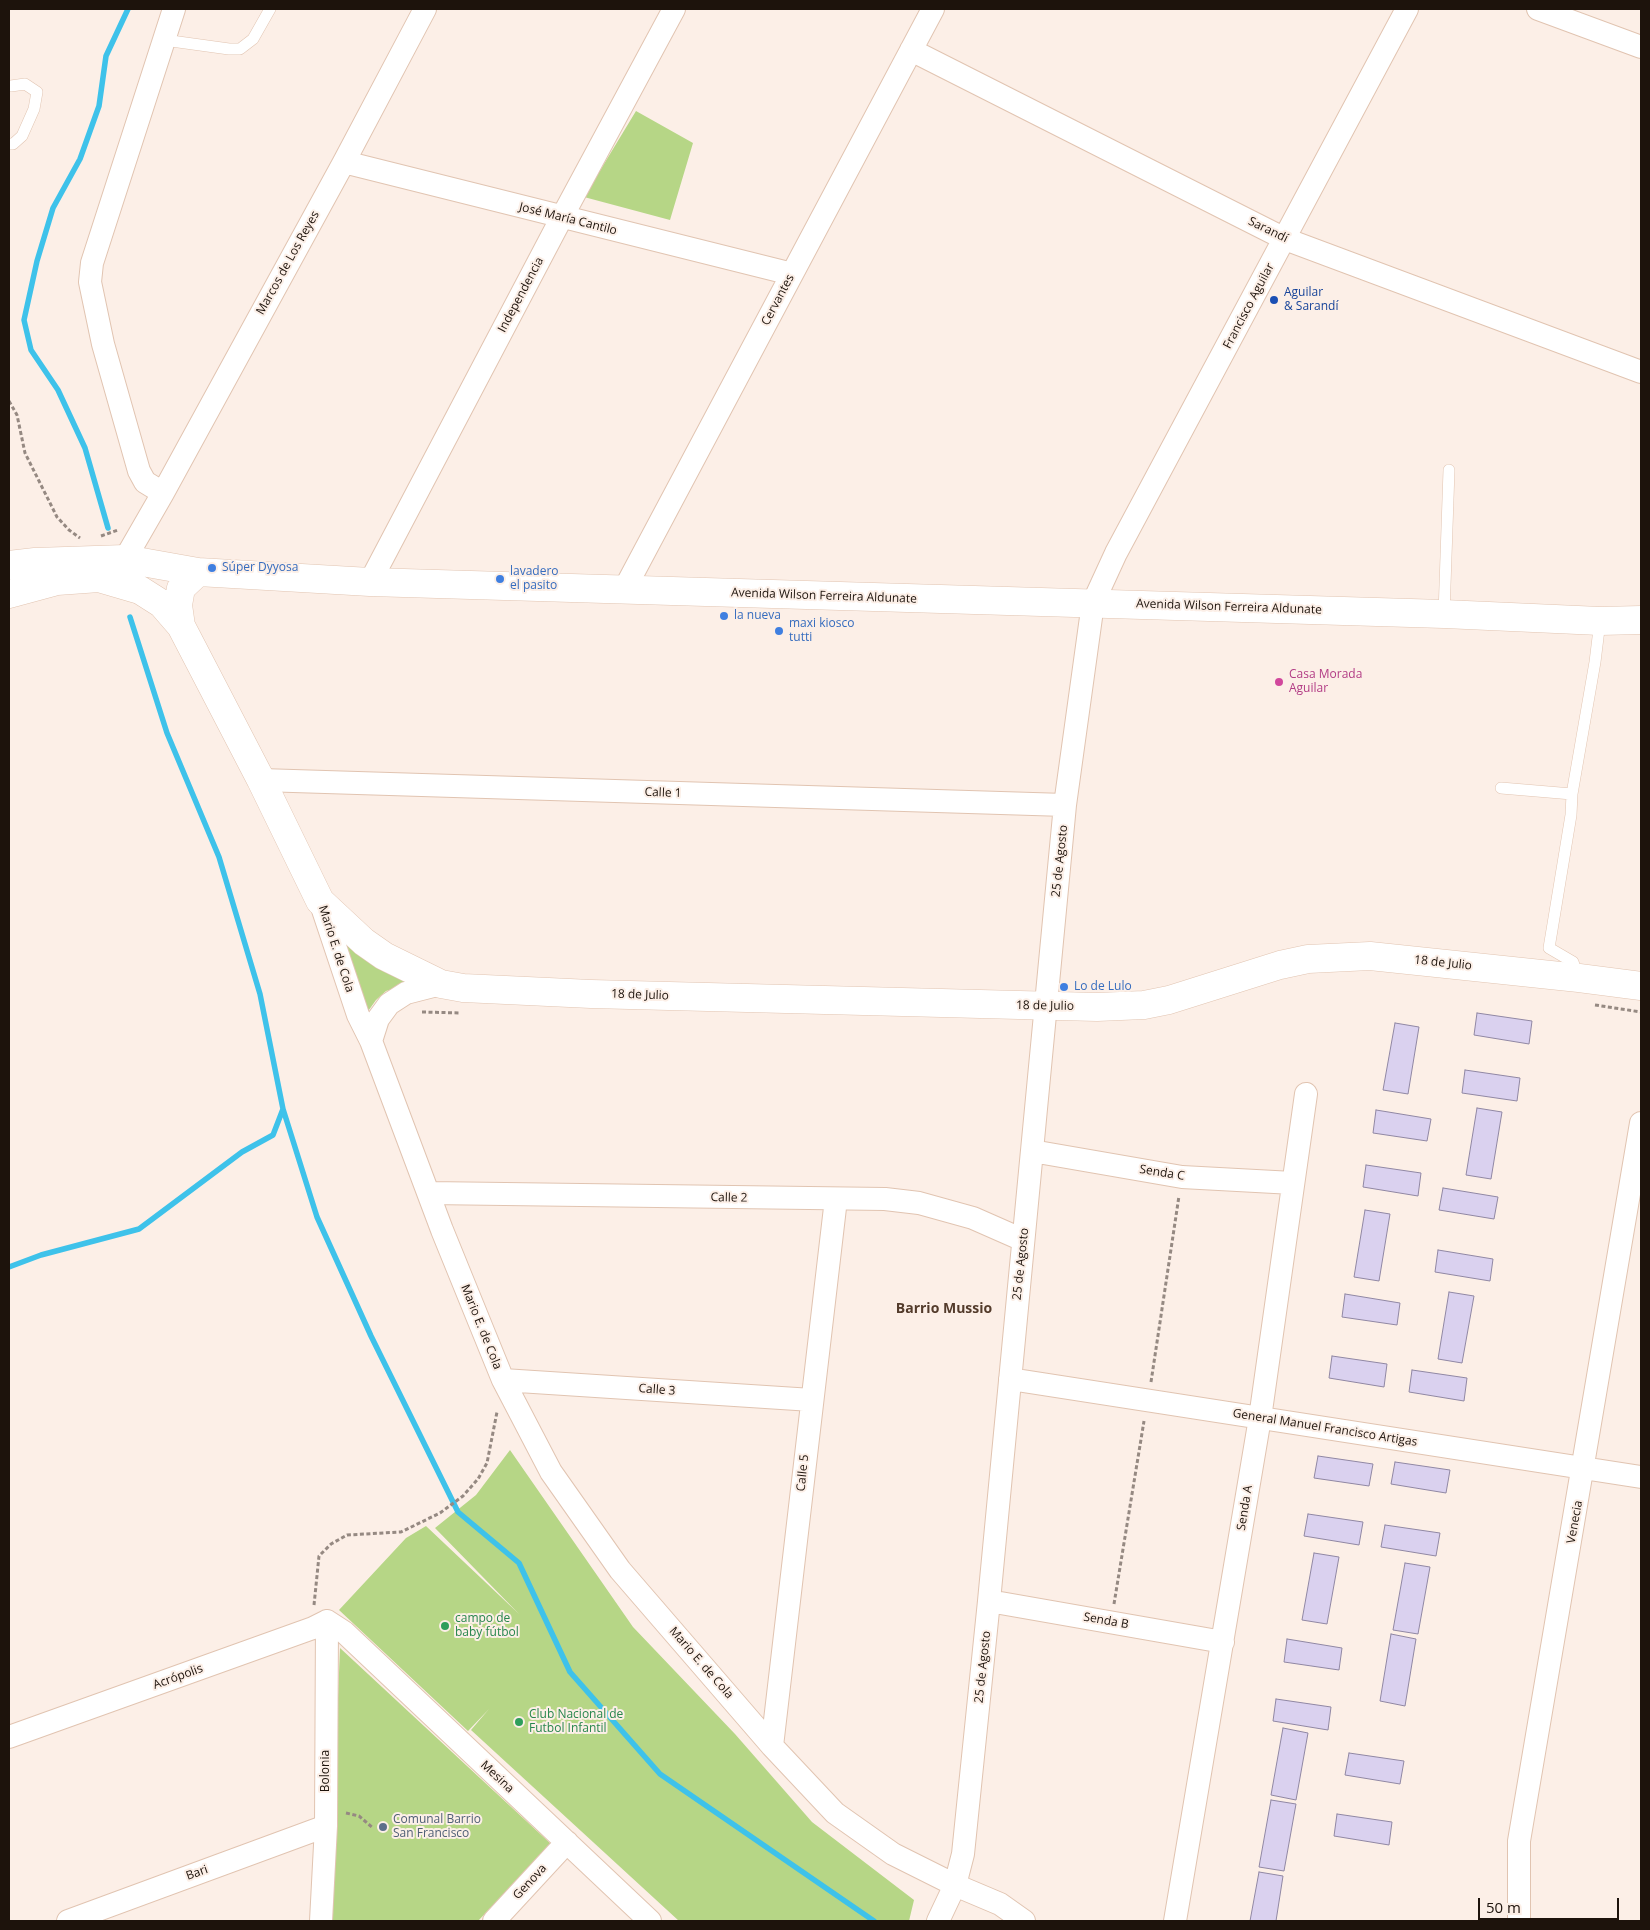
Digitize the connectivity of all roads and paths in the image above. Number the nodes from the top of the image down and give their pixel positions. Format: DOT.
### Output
graph roads {
  1 [pos="174,9"];
  2 [pos="270,9"];
  3 [pos="425,9"];
  4 [pos="674,9"];
  5 [pos="933,9"];
  6 [pos="1408,9"];
  7 [pos="1538,9"];
  8 [pos="164,40"];
  9 [pos="1641,47"];
  10 [pos="911,50"];
  11 [pos="11,86"];
  12 [pos="9,144"];
  13 [pos="344,162"];
  14 [pos="562,217"];
  15 [pos="1285,239"];
  16 [pos="792,274"];
  17 [pos="1641,372"];
  18 [pos="9,401"];
  19 [pos="1449,470"];
  20 [pos="163,493"];
  21 [pos="149,517"];
  22 [pos="121,529"];
  23 [pos="86,538"];
  24 [pos="92,538"];
  25 [pos="125,559"];
  26 [pos="72,561"];
  27 [pos="9,565"];
  28 [pos="198,572"];
  29 [pos="99,578"];
  30 [pos="370,582"];
  31 [pos="624,590"];
  32 [pos="9,594"];
  33 [pos="1093,604"];
  34 [pos="1444,614"];
  35 [pos="1641,620"];
  36 [pos="1600,621"];
  37 [pos="182,626"];
  38 [pos="261,780"];
  39 [pos="1501,788"];
  40 [pos="1572,794"];
  41 [pos="1065,805"];
  42 [pos="320,900"];
  43 [pos="1579,978"];
  44 [pos="441,984"];
  45 [pos="1641,986"];
  46 [pos="1047,1006"];
  47 [pos="371,1041"];
  48 [pos="1306,1094"];
  49 [pos="1641,1123"];
  50 [pos="1032,1151"];
  51 [pos="1293,1183"];
  52 [pos="429,1193"];
  53 [pos="836,1199"];
  54 [pos="1023,1240"];
  55 [pos="1010,1378"];
  56 [pos="503,1380"];
  57 [pos="812,1400"];
  58 [pos="1260,1418"];
  59 [pos="1584,1469"];
  60 [pos="1641,1477"];
  61 [pos="990,1601"];
  62 [pos="328,1627"];
  63 [pos="1223,1642"];
  64 [pos="9,1737"];
  65 [pos="772,1746"];
  66 [pos="352,1814"];
  67 [pos="326,1826"];
  68 [pos="372,1828"];
  69 [pos="567,1842"];
  70 [pos="955,1885"];
  71 [pos="68,1921"];
  72 [pos="321,1921"];
  73 [pos="494,1921"];
  74 [pos="650,1921"];
  75 [pos="938,1921"];
  76 [pos="1024,1921"];
  77 [pos="1174,1921"];
  78 [pos="1520,1921"];
  1 -- 8 [label="street"];
  2 -- 8 [label="lane"];
  3 -- 13 [label="street, Marcos de Los Reyes"];
  4 -- 14 [label="street, Independencia"];
  5 -- 10 [label="street, Cervantes"];
  6 -- 15 [label="street, Francisco Aguilar"];
  7 -- 9 [label="street"];
  8 -- 20 [label="street"];
  10 -- 15 [label="street, Sarandí"];
  10 -- 16 [label="street, Cervantes"];
  11 -- 12 [label="lane"];
  13 -- 14 [label="street, José María Cantilo"];
  13 -- 20 [label="street, Marcos de Los Reyes"];
  14 -- 16 [label="street, José María Cantilo"];
  14 -- 30 [label="street, Independencia"];
  15 -- 17 [label="street, Sarandí"];
  15 -- 33 [label="street, Francisco Aguilar"];
  16 -- 31 [label="street, Cervantes"];
  18 -- 23 [label="path"];
  19 -- 34 [label="lane"];
  20 -- 21 [label="street, Marcos de Los Reyes"];
  21 -- 25 [label="street, Marcos de Los Reyes"];
  21 -- 26 [label="street, Marcos de Los Reyes"];
  22 -- 24 [label="path"];
  25 -- 26 [label="street, Avenida Wilson Ferreira Aldunate"];
  25 -- 28 [label="street, Avenida Wilson Ferreira Aldunate"];
  25 -- 29 [label="street, Marcos de Los Reyes"];
  26 -- 27 [label="street, Avenida Wilson Ferreira Aldunate"];
  28 -- 30 [label="street, Avenida Wilson Ferreira Aldunate"];
  28 -- 37 [label="street, Mario E. de Cola"];
  29 -- 32 [label="street"];
  29 -- 37 [label="street"];
  30 -- 31 [label="street, Avenida Wilson Ferreira Aldunate"];
  31 -- 33 [label="street, Avenida Wilson Ferreira Aldunate"];
  33 -- 34 [label="street, Avenida Wilson Ferreira Aldunate"];
  33 -- 41 [label="street, 25 de Agosto"];
  34 -- 36 [label="street, Avenida Wilson Ferreira Aldunate"];
  35 -- 36 [label="street, Avenida Wilson Ferreira Aldunate"];
  36 -- 40 [label="lane"];
  37 -- 38 [label="street, Mario E. de Cola"];
  38 -- 41 [label="street, Calle 1"];
  38 -- 42 [label="street, Mario E. de Cola"];
  39 -- 40 [label="lane"];
  40 -- 43 [label="lane"];
  41 -- 46 [label="street, 25 de Agosto"];
  42 -- 44 [label="street, 18 de Julio"];
  42 -- 47 [label="street, Mario E. de Cola"];
  43 -- 45 [label="street, 18 de Julio"];
  43 -- 46 [label="street, 18 de Julio"];
  44 -- 46 [label="street, 18 de Julio"];
  44 -- 47 [label="street, 18 de Julio"];
  46 -- 50 [label="street, 25 de Agosto"];
  47 -- 52 [label="street, Mario E. de Cola"];
  48 -- 51 [label="street, Senda A"];
  49 -- 59 [label="street, Venecia"];
  50 -- 51 [label="street, Senda C"];
  50 -- 54 [label="street, 25 de Agosto"];
  51 -- 58 [label="street, Senda A"];
  52 -- 53 [label="street, Calle 2"];
  52 -- 56 [label="street, Mario E. de Cola"];
  53 -- 54 [label="street, Calle 2"];
  53 -- 57 [label="street, Calle 5"];
  54 -- 55 [label="street, 25 de Agosto"];
  55 -- 58 [label="street, General Manuel Francisco Artigas"];
  55 -- 61 [label="street, 25 de Agosto"];
  56 -- 57 [label="street, Calle 3"];
  56 -- 62 [label="path"];
  56 -- 65 [label="street, Mario E. de Cola"];
  57 -- 65 [label="street, Calle 5"];
  58 -- 59 [label="street, General Manuel Francisco Artigas"];
  58 -- 63 [label="street, Senda A"];
  59 -- 60 [label="street, General Manuel Francisco Artigas"];
  59 -- 78 [label="street, Venecia"];
  61 -- 63 [label="street, Senda B"];
  61 -- 70 [label="street, 25 de Agosto"];
  62 -- 64 [label="street, Acrópolis"];
  62 -- 67 [label="street, Bolonia"];
  62 -- 69 [label="street, Mesina"];
  63 -- 77 [label="street, Senda A"];
  65 -- 70 [label="street, Mario E. de Cola"];
  66 -- 68 [label="path"];
  67 -- 71 [label="street, Bari"];
  67 -- 72 [label="street, Bolonia"];
  69 -- 73 [label="street, Genova"];
  69 -- 74 [label="street, Mesina"];
  70 -- 75 [label="street, 25 de Agosto"];
  70 -- 76 [label="street, Mario E. de Cola"];
}
